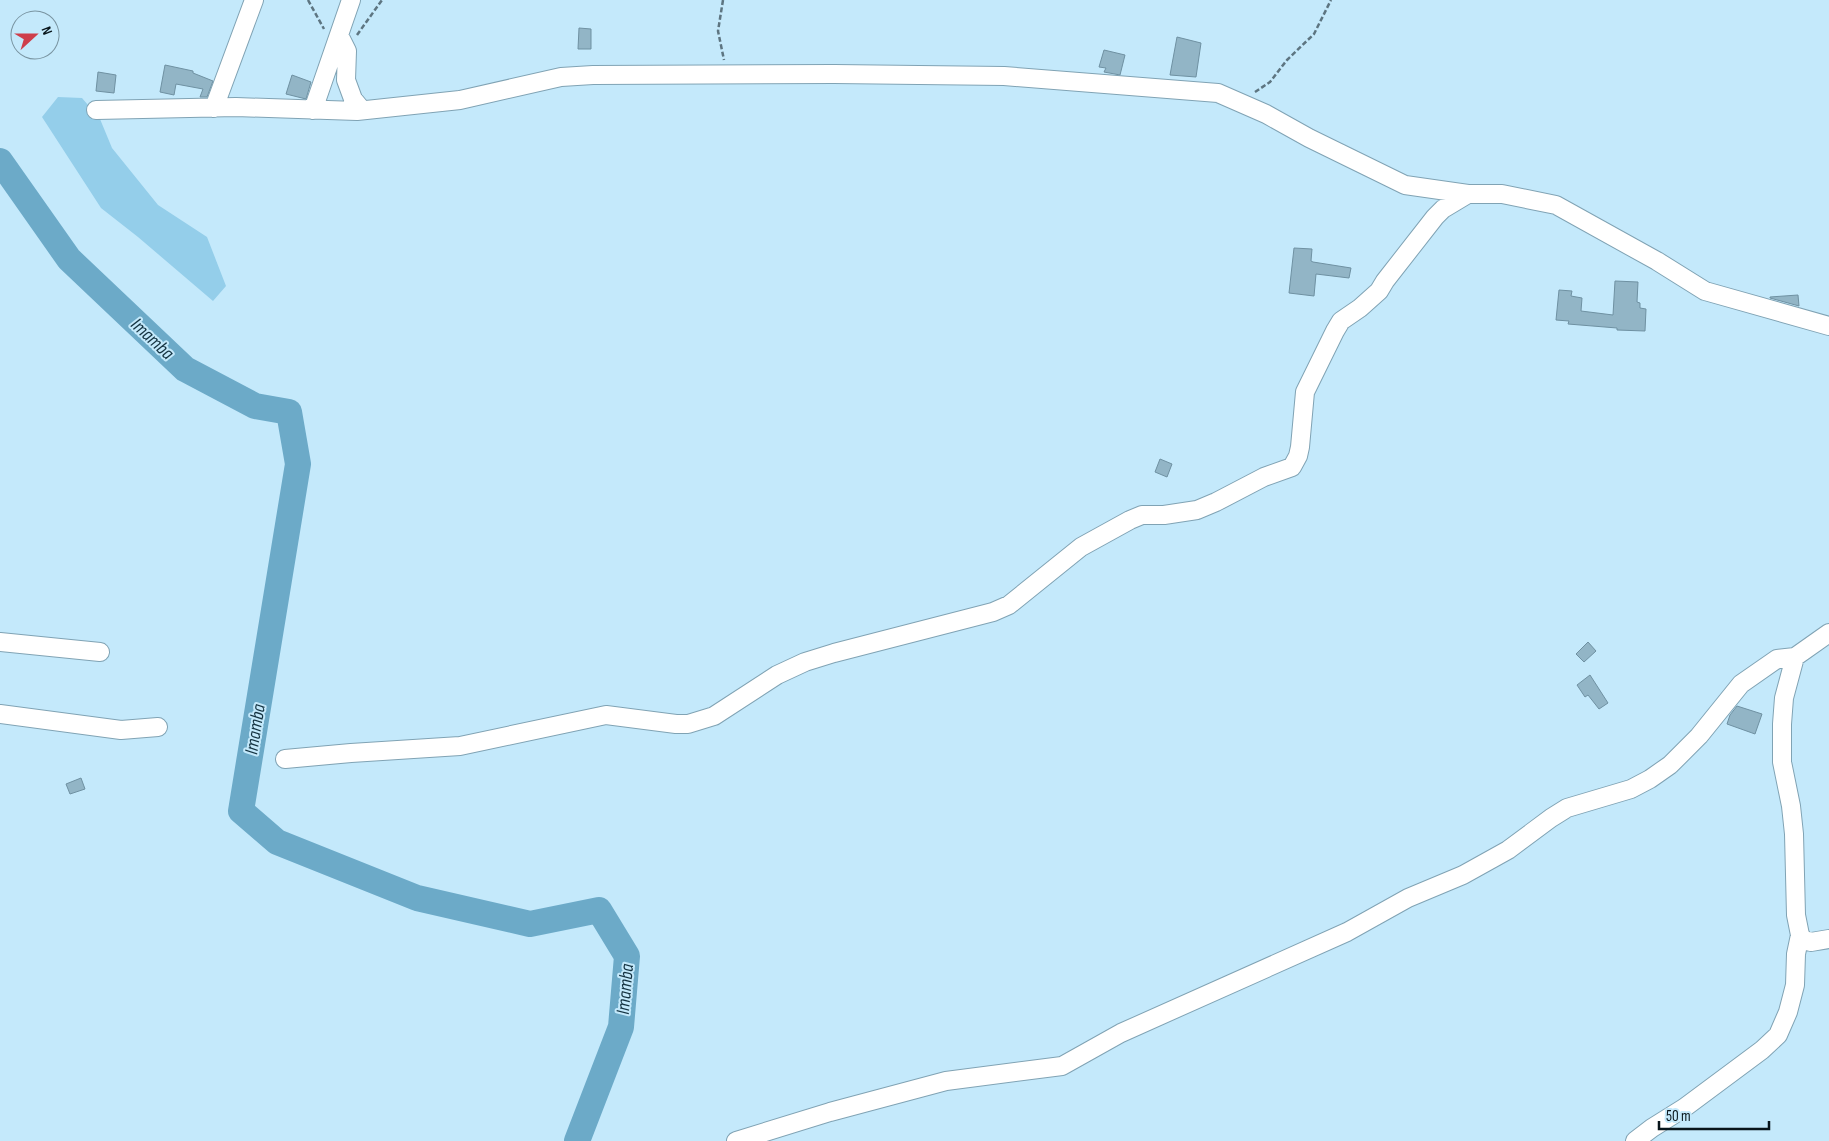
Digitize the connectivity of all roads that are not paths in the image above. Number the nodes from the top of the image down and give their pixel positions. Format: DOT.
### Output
graph roads {
  1 [pos="254,0"];
  2 [pos="352,0"];
  3 [pos="340,45"];
  4 [pos="214,108"];
  5 [pos="96,110"];
  6 [pos="313,110"];
  7 [pos="362,110"];
  8 [pos="1468,194"];
  9 [pos="1829,326"];
  10 [pos="1829,633"];
  11 [pos="0,642"];
  12 [pos="100,652"];
  13 [pos="1795,657"];
  14 [pos="0,714"];
  15 [pos="158,727"];
  16 [pos="285,759"];
  17 [pos="1800,934"];
  18 [pos="1829,940"];
  19 [pos="736,1141"];
  20 [pos="1635,1141"];
  1 -- 4 [label="street"];
  2 -- 3 [label="street"];
  3 -- 6 [label="street"];
  3 -- 7 [label="street"];
  4 -- 5 [label="street"];
  4 -- 6 [label="street"];
  6 -- 7 [label="street"];
  7 -- 8 [label="street"];
  8 -- 9 [label="street"];
  8 -- 16 [label="street"];
  10 -- 13 [label="street"];
  11 -- 12 [label="street"];
  13 -- 17 [label="street"];
  13 -- 19 [label="street"];
  14 -- 15 [label="street"];
  17 -- 18 [label="street"];
  17 -- 20 [label="street"];
}
